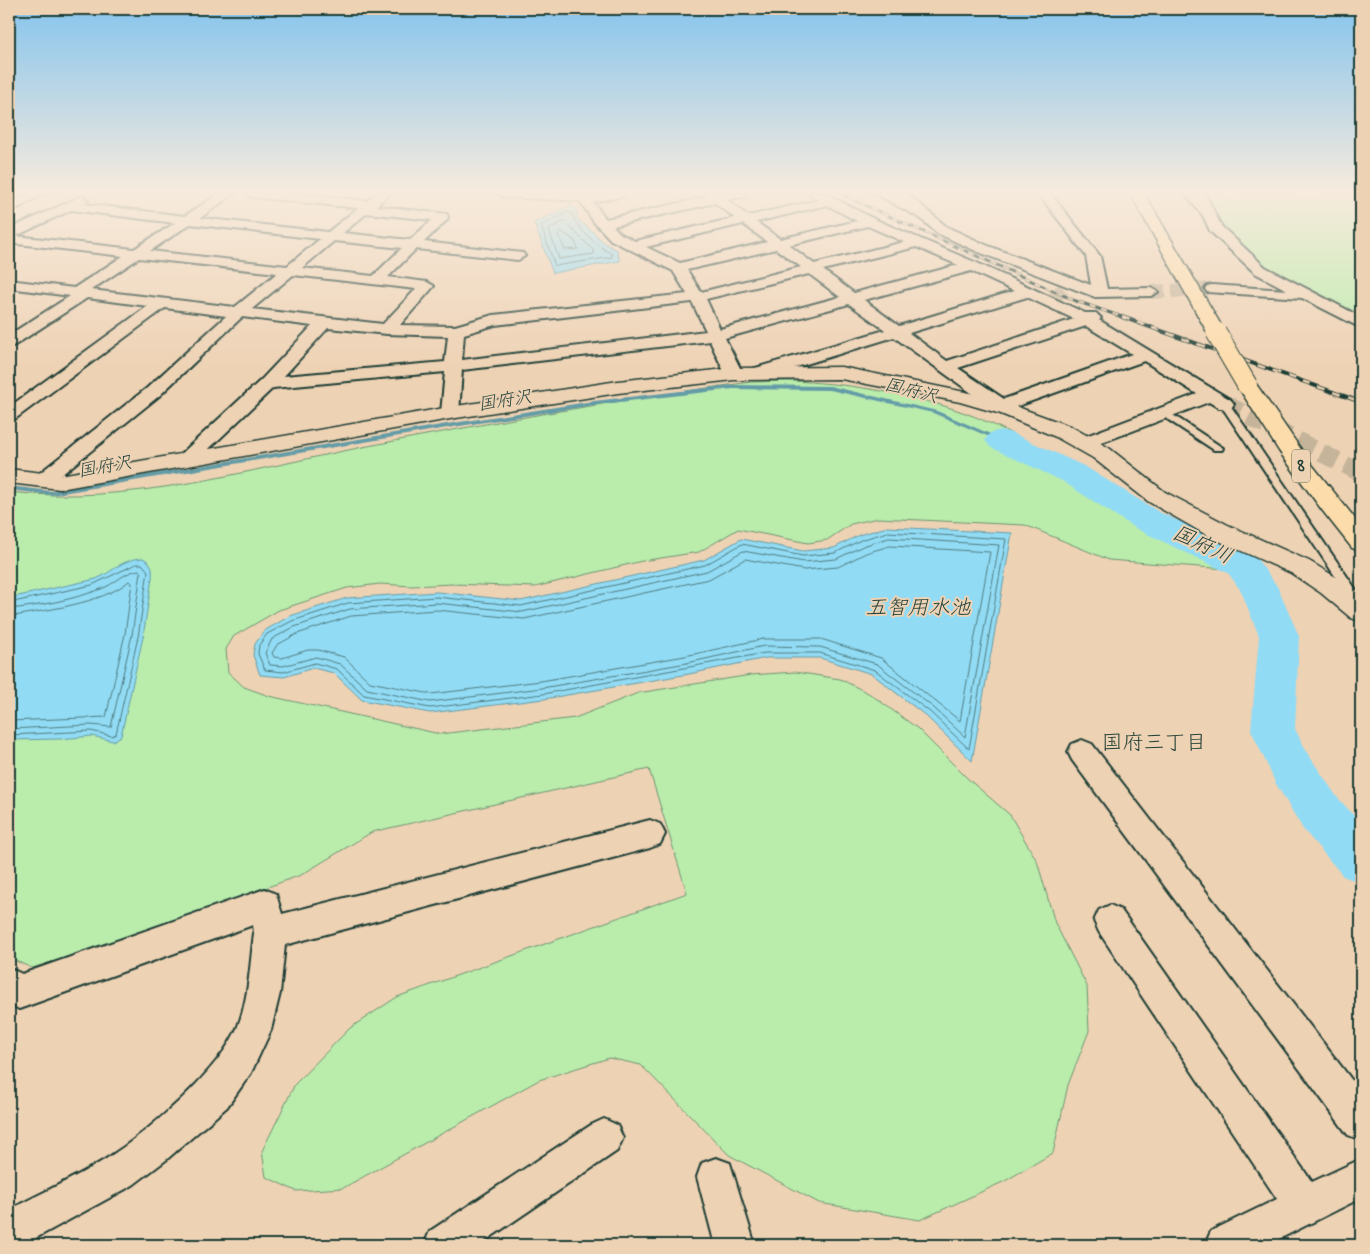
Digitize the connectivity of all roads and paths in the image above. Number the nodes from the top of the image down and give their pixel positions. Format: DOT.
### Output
graph roads {
  1 [pos="124,252"];
  2 [pos="314,252"];
  3 [pos="406,252"];
  4 [pos="479,252"];
  5 [pos="644,252"];
  6 [pos="747,252"];
  7 [pos="788,252"];
  8 [pos="883,252"];
  9 [pos="937,252"];
  10 [pos="991,252"];
  11 [pos="1090,252"];
  12 [pos="1170,252"];
  13 [pos="1240,252"];
  14 [pos="138,253"];
  15 [pos="518,256"];
  16 [pos="972,266"];
  17 [pos="678,268"];
  18 [pos="812,269"];
  19 [pos="291,270"];
  20 [pos="378,279"];
  21 [pos="9,284"];
  22 [pos="1212,289"];
  23 [pos="1028,292"];
  24 [pos="1151,292"];
  25 [pos="79,293"];
  26 [pos="1100,294"];
  27 [pos="1308,295"];
  28 [pos="697,297"];
  29 [pos="851,298"];
  30 [pos="1053,298"];
  31 [pos="163,302"];
  32 [pos="238,313"];
  33 [pos="1088,320"];
  34 [pos="324,323"];
  35 [pos="1361,323"];
  36 [pos="387,329"];
  37 [pos="456,331"];
  38 [pos="896,331"];
  39 [pos="716,335"];
  40 [pos="9,342"];
  41 [pos="1146,355"];
  42 [pos="452,366"];
  43 [pos="945,367"];
  44 [pos="758,372"];
  45 [pos="734,374"];
  46 [pos="268,383"];
  47 [pos="1217,400"];
  48 [pos="1005,408"];
  49 [pos="450,413"];
  50 [pos="1164,413"];
  51 [pos="9,415"];
  52 [pos="1085,443"];
  53 [pos="1218,448"];
  54 [pos="187,459"];
  55 [pos="9,476"];
  56 [pos="43,480"];
  57 [pos="1361,542"];
  58 [pos="1361,606"];
  59 [pos="1361,611"];
  60 [pos="1082,752"];
  61 [pos="650,834"];
  62 [pos="1110,921"];
  63 [pos="270,934"];
  64 [pos="9,985"];
  65 [pos="1361,1122"];
  66 [pos="604,1138"];
  67 [pos="716,1177"];
  68 [pos="1361,1178"];
  69 [pos="1305,1206"];
  70 [pos="9,1231"];
  71 [pos="444,1245"];
  72 [pos="735,1245"];
  73 [pos="1224,1245"];
  1 -- 14 [label="street"];
  2 -- 19 [label="street"];
  3 -- 20 [label="street"];
  4 -- 15 [label="street"];
  5 -- 17 [label="street"];
  6 -- 17 [label="street"];
  7 -- 18 [label="street"];
  8 -- 18 [label="street"];
  9 -- 16 [label="street"];
  10 -- 26 [label="street"];
  11 -- 26 [label="street"];
  12 -- 57 [label="highway, 8, bridge"];
  13 -- 27 [label="street"];
  14 -- 19 [label="street"];
  14 -- 25 [label="street"];
  16 -- 23 [label="street"];
  16 -- 29 [label="street"];
  17 -- 28 [label="street"];
  18 -- 28 [label="street"];
  18 -- 29 [label="street"];
  19 -- 20 [label="street"];
  19 -- 32 [label="street"];
  20 -- 36 [label="street"];
  21 -- 25 [label="street"];
  22 -- 27 [label="street"];
  23 -- 33 [label="street"];
  23 -- 38 [label="street"];
  24 -- 26 [label="street"];
  25 -- 31 [label="street"];
  25 -- 40 [label="street"];
  27 -- 35 [label="street"];
  28 -- 37 [label="street"];
  28 -- 39 [label="street"];
  29 -- 38 [label="street"];
  29 -- 39 [label="street"];
  30 -- 33 [label="street"];
  31 -- 32 [label="street"];
  31 -- 51 [label="street"];
  32 -- 34 [label="street"];
  32 -- 56 [label="street"];
  33 -- 41 [label="street"];
  33 -- 43 [label="street"];
  34 -- 36 [label="street"];
  34 -- 46 [label="street"];
  36 -- 37 [label="street"];
  37 -- 42 [label="street"];
  38 -- 43 [label="street"];
  38 -- 44 [label="street"];
  39 -- 42 [label="street"];
  39 -- 45 [label="street"];
  41 -- 47 [label="street"];
  41 -- 48 [label="street"];
  42 -- 46 [label="street"];
  42 -- 49 [label="street"];
  43 -- 48 [label="street"];
  44 -- 45 [label="street"];
  44 -- 48 [label="street"];
  45 -- 49 [label="street"];
  46 -- 54 [label="street"];
  47 -- 50 [label="street"];
  47 -- 58 [label="lane"];
  48 -- 52 [label="street"];
  49 -- 54 [label="street"];
  50 -- 52 [label="street"];
  50 -- 53 [label="lane"];
  52 -- 59 [label="street"];
  54 -- 56 [label="street"];
  55 -- 56 [label="street"];
  60 -- 65 [label="street"];
  61 -- 63 [label="street"];
  62 -- 69 [label="street"];
  63 -- 64 [label="street"];
  63 -- 70 [label="street"];
  66 -- 71 [label="street"];
  67 -- 72 [label="street"];
  68 -- 69 [label="street"];
  69 -- 73 [label="street"];
}
